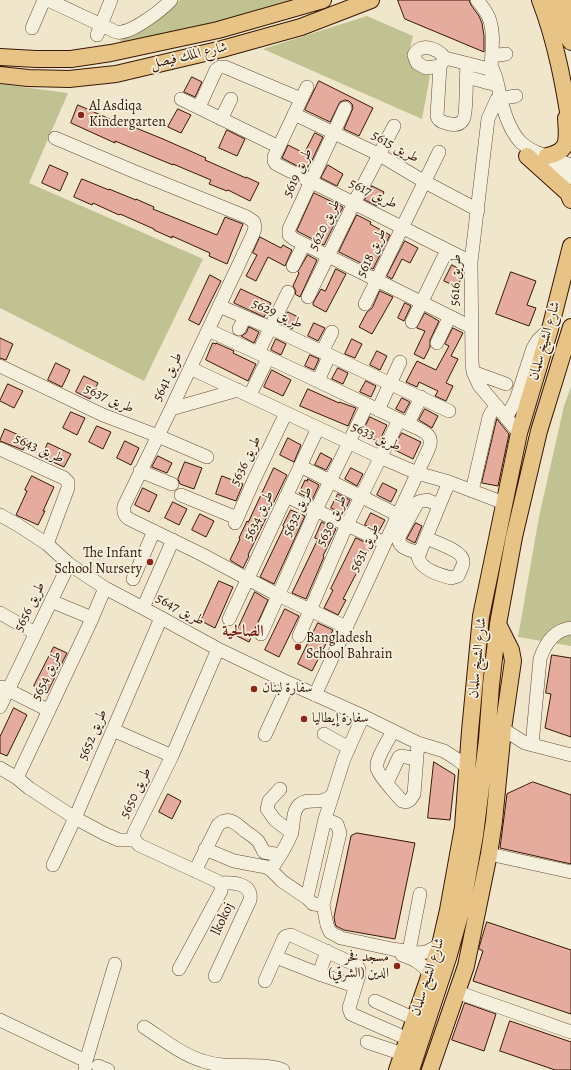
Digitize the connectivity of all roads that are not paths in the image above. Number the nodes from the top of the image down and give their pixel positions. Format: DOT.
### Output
graph roads {
  1 [pos="44,0"];
  2 [pos="48,0"];
  3 [pos="111,0"];
  4 [pos="171,0"];
  5 [pos="323,0"];
  6 [pos="371,0"];
  7 [pos="477,0"];
  8 [pos="540,0"];
  9 [pos="561,0"];
  10 [pos="571,27"];
  11 [pos="32,28"];
  12 [pos="99,30"];
  13 [pos="552,38"];
  14 [pos="571,42"];
  15 [pos="506,54"];
  16 [pos="492,56"];
  17 [pos="0,57"];
  18 [pos="467,64"];
  19 [pos="490,69"];
  20 [pos="571,70"];
  21 [pos="0,75"];
  22 [pos="466,78"];
  23 [pos="495,84"];
  24 [pos="565,93"];
  25 [pos="516,96"];
  26 [pos="182,99"];
  27 [pos="232,99"];
  28 [pos="498,99"];
  29 [pos="199,107"];
  30 [pos="345,108"];
  31 [pos="294,114"];
  32 [pos="221,118"];
  33 [pos="394,126"];
  34 [pos="508,128"];
  35 [pos="571,130"];
  36 [pos="334,133"];
  37 [pos="487,133"];
  38 [pos="55,138"];
  39 [pos="279,147"];
  40 [pos="439,152"];
  41 [pos="378,154"];
  42 [pos="527,156"];
  43 [pos="547,156"];
  44 [pos="571,165"];
  45 [pos="571,178"];
  46 [pos="311,182"];
  47 [pos="425,182"];
  48 [pos="571,200"];
  49 [pos="354,203"];
  50 [pos="478,210"];
  51 [pos="402,227"];
  52 [pos="304,244"];
  53 [pos="571,246"];
  54 [pos="447,250"];
  55 [pos="328,256"];
  56 [pos="471,262"];
  57 [pos="293,266"];
  58 [pos="376,281"];
  59 [pos="288,292"];
  60 [pos="308,297"];
  61 [pos="421,303"];
  62 [pos="365,304"];
  63 [pos="219,306"];
  64 [pos="245,317"];
  65 [pos="449,318"];
  66 [pos="412,322"];
  67 [pos="571,327"];
  68 [pos="271,328"];
  69 [pos="471,328"];
  70 [pos="239,329"];
  71 [pos="550,329"];
  72 [pos="208,330"];
  73 [pos="332,332"];
  74 [pos="568,340"];
  75 [pos="437,343"];
  76 [pos="326,354"];
  77 [pos="263,356"];
  78 [pos="400,362"];
  79 [pos="0,366"];
  80 [pos="190,368"];
  81 [pos="473,372"];
  82 [pos="318,381"];
  83 [pos="390,384"];
  84 [pos="506,384"];
  85 [pos="244,393"];
  86 [pos="421,397"];
  87 [pos="496,406"];
  88 [pos="373,408"];
  89 [pos="171,409"];
  90 [pos="449,411"];
  91 [pos="286,413"];
  92 [pos="506,418"];
  93 [pos="403,422"];
  94 [pos="318,428"];
  95 [pos="519,433"];
  96 [pos="158,436"];
  97 [pos="349,443"];
  98 [pos="0,449"];
  99 [pos="207,457"];
  100 [pos="380,457"];
  101 [pos="300,466"];
  102 [pos="140,471"];
  103 [pos="417,473"];
  104 [pos="330,482"];
  105 [pos="449,482"];
  106 [pos="172,484"];
  107 [pos="472,491"];
  108 [pos="181,495"];
  109 [pos="286,496"];
  110 [pos="361,497"];
  111 [pos="504,503"];
  112 [pos="440,505"];
  113 [pos="316,510"];
  114 [pos="0,515"];
  115 [pos="398,515"];
  116 [pos="347,525"];
  117 [pos="154,531"];
  118 [pos="426,538"];
  119 [pos="173,540"];
  120 [pos="385,543"];
  121 [pos="47,544"];
  122 [pos="420,553"];
  123 [pos="69,564"];
  124 [pos="133,579"];
  125 [pos="247,580"];
  126 [pos="105,588"];
  127 [pos="278,595"];
  128 [pos="52,601"];
  129 [pos="143,608"];
  130 [pos="311,610"];
  131 [pos="0,613"];
  132 [pos="92,618"];
  133 [pos="161,618"];
  134 [pos="229,619"];
  135 [pos="498,624"];
  136 [pos="346,626"];
  137 [pos="571,628"];
  138 [pos="35,633"];
  139 [pos="261,634"];
  140 [pos="299,636"];
  141 [pos="218,649"];
  142 [pos="289,683"];
  143 [pos="4,688"];
  144 [pos="315,695"];
  145 [pos="0,707"];
  146 [pos="48,710"];
  147 [pos="363,716"];
  148 [pos="503,729"];
  149 [pos="113,730"];
  150 [pos="392,731"];
  151 [pos="470,731"];
  152 [pos="324,734"];
  153 [pos="265,735"];
  154 [pos="418,743"];
  155 [pos="529,744"];
  156 [pos="349,748"];
  157 [pos="444,751"];
  158 [pos="501,751"];
  159 [pos="571,755"];
  160 [pos="172,756"];
  161 [pos="417,760"];
  162 [pos="0,768"];
  163 [pos="468,768"];
  164 [pos="17,778"];
  165 [pos="387,783"];
  166 [pos="280,789"];
  167 [pos="333,794"];
  168 [pos="75,818"];
  169 [pos="325,818"];
  170 [pos="292,833"];
  171 [pos="135,840"];
  172 [pos="205,849"];
  173 [pos="489,854"];
  174 [pos="280,855"];
  175 [pos="53,865"];
  176 [pos="271,870"];
  177 [pos="195,871"];
  178 [pos="571,872"];
  179 [pos="220,883"];
  180 [pos="420,894"];
  181 [pos="306,898"];
  182 [pos="323,904"];
  183 [pos="392,949"];
  184 [pos="327,951"];
  185 [pos="409,951"];
  186 [pos="444,951"];
  187 [pos="276,957"];
  188 [pos="114,964"];
  189 [pos="466,966"];
  190 [pos="179,969"];
  191 [pos="319,974"];
  192 [pos="429,974"];
  193 [pos="214,976"];
  194 [pos="265,981"];
  195 [pos="355,986"];
  196 [pos="457,992"];
  197 [pos="422,995"];
  198 [pos="375,1001"];
  199 [pos="406,1015"];
  200 [pos="0,1020"];
  201 [pos="144,1027"];
  202 [pos="571,1032"];
  203 [pos="399,1035"];
  204 [pos="367,1042"];
  205 [pos="394,1051"];
  206 [pos="94,1067"];
  207 [pos="244,1068"];
  208 [pos="283,1070"];
  209 [pos="388,1070"];
  210 [pos="397,1070"];
  211 [pos="411,1070"];
  212 [pos="430,1070"];
  1 -- 11 [label="street"];
  2 -- 12 [label="street"];
  3 -- 12 [label="street"];
  4 -- 12 [label="street"];
  5 -- 17 [label="main road, شارع الملك فيصل"];
  6 -- 21 [label="main road, شارع الملك فيصل"];
  7 -- 16 [label="street"];
  8 -- 13 [label="main road"];
  9 -- 10 [label="main road"];
  9 -- 14 [label="main road"];
  13 -- 20 [label="main road"];
  13 -- 24 [label="main road"];
  15 -- 16 [label="street"];
  16 -- 19 [label="street"];
  18 -- 19 [label="street"];
  18 -- 22 [label="street"];
  18 -- 22 [label="street"];
  19 -- 23 [label="street"];
  22 -- 23 [label="street"];
  23 -- 28 [label="street"];
  24 -- 35 [label="main road"];
  24 -- 43 [label="main road"];
  25 -- 28 [label="street"];
  26 -- 29 [label="street"];
  27 -- 32 [label="street"];
  28 -- 34 [label="street"];
  28 -- 37 [label="street, طريق 5616"];
  29 -- 31 [label="street, طريق 5617"];
  29 -- 32 [label="street"];
  30 -- 36 [label="street, طريق 5619"];
  31 -- 36 [label="street, طريق 5615"];
  31 -- 39 [label="street, طريق 5617"];
  32 -- 39 [label="street"];
  33 -- 41 [label="street, طريق 5620"];
  34 -- 37 [label="street"];
  34 -- 42 [label="street"];
  34 -- 43 [label="street"];
  36 -- 41 [label="street, طريق 5615"];
  36 -- 46 [label="street, طريق 5619"];
  37 -- 50 [label="street, طريق 5616"];
  38 -- 63 [label="street, طريق 5641"];
  39 -- 46 [label="street, طريق 5617"];
  40 -- 47 [label="street, طريق 5618"];
  41 -- 47 [label="street, طريق 5615"];
  41 -- 49 [label="street, طريق 5620"];
  42 -- 45 [label="street"];
  42 -- 48 [label="main road"];
  43 -- 44 [label="street"];
  46 -- 49 [label="street, طريق 5617"];
  46 -- 52 [label="street, طريق 5619"];
  47 -- 50 [label="street, طريق 5615"];
  47 -- 51 [label="street, طريق 5618"];
  49 -- 51 [label="street, طريق 5617"];
  49 -- 55 [label="street, طريق 5620"];
  50 -- 56 [label="street, طريق 5616"];
  51 -- 54 [label="street, طريق 5617"];
  51 -- 58 [label="street, طريق 5618"];
  52 -- 55 [label="street, طريق 5619"];
  52 -- 57 [label="street"];
  53 -- 71 [label="main road, شارع الشيخ سلمان"];
  54 -- 56 [label="street, طريق 5617"];
  54 -- 61 [label="street"];
  55 -- 58 [label="street, طريق 5619"];
  55 -- 60 [label="street, طريق 5620"];
  56 -- 69 [label="street, طريق 5616"];
  58 -- 61 [label="street, طريق 5619"];
  58 -- 62 [label="street, طريق 5618"];
  59 -- 68 [label="street"];
  61 -- 65 [label="street, طريق 5619"];
  61 -- 66 [label="street"];
  63 -- 64 [label="street, طريق 5629"];
  63 -- 72 [label="street, طريق 5641"];
  64 -- 68 [label="street, طريق 5629"];
  64 -- 70 [label="street"];
  65 -- 69 [label="street, طريق 5619"];
  65 -- 75 [label="street"];
  67 -- 74 [label="main road, شارع الشيخ سلمان"];
  68 -- 76 [label="street, طريق 5629"];
  68 -- 77 [label="street"];
  69 -- 81 [label="street, طريق 5616"];
  71 -- 92 [label="street"];
  71 -- 95 [label="main road, شارع الشيخ سلمان"];
  72 -- 77 [label="street, طريق 5631"];
  72 -- 80 [label="street, طريق 5641"];
  73 -- 76 [label="street"];
  74 -- 135 [label="main road, شارع الشيخ سلمان"];
  76 -- 82 [label="street"];
  76 -- 83 [label="street, طريق 5629"];
  77 -- 82 [label="street, طريق 5631"];
  77 -- 85 [label="street"];
  78 -- 83 [label="street"];
  79 -- 96 [label="street, طريق 5637"];
  80 -- 85 [label="street, طريق 5633"];
  80 -- 89 [label="street, طريق 5641"];
  81 -- 84 [label="street"];
  81 -- 87 [label="street, طريق 5616"];
  82 -- 88 [label="street, طريق 5631"];
  83 -- 86 [label="street, طريق 5629"];
  83 -- 88 [label="street"];
  85 -- 89 [label="street"];
  85 -- 91 [label="street, طريق 5633"];
  86 -- 90 [label="street, طريق 5629"];
  86 -- 93 [label="street"];
  87 -- 92 [label="street, طريق 5616"];
  87 -- 107 [label="street"];
  88 -- 93 [label="street, طريق 5631"];
  88 -- 97 [label="street, طريق 5632"];
  89 -- 96 [label="street, طريق 5641"];
  91 -- 94 [label="street, طريق 5633"];
  91 -- 108 [label="street, طريق 5636"];
  92 -- 95 [label="street, طريق 5616"];
  93 -- 100 [label="street, طريق 5630"];
  93 -- 103 [label="street, طريق 5631"];
  94 -- 97 [label="street, طريق 5633"];
  94 -- 101 [label="street, طريق 5634"];
  95 -- 111 [label="main road, شارع الشيخ سلمان"];
  96 -- 99 [label="street, طريق 5637"];
  96 -- 102 [label="street, طريق 5641"];
  97 -- 100 [label="street, طريق 5633"];
  97 -- 104 [label="street, طريق 5632"];
  98 -- 121 [label="street, طريق 5643"];
  100 -- 103 [label="street, طريق 5633"];
  100 -- 110 [label="street, طريق 5630"];
  101 -- 104 [label="street"];
  101 -- 109 [label="street, طريق 5634"];
  102 -- 106 [label="street"];
  102 -- 117 [label="street, طريق 5641"];
  103 -- 105 [label="street, طريق 5633"];
  103 -- 115 [label="street, طريق 5631"];
  104 -- 110 [label="street"];
  104 -- 113 [label="street, طريق 5632"];
  105 -- 107 [label="street, طريق 5633"];
  105 -- 112 [label="street"];
  107 -- 111 [label="street, طريق 5633"];
  109 -- 113 [label="street"];
  109 -- 125 [label="street, طريق 5634"];
  110 -- 115 [label="street"];
  110 -- 116 [label="street, طريق 5630"];
  111 -- 151 [label="main road, شارع الشيخ سلمان"];
  112 -- 118 [label="street"];
  112 -- 122 [label="street"];
  113 -- 116 [label="street"];
  113 -- 127 [label="street, طريق 5632"];
  114 -- 121 [label="street, طريق 5647"];
  115 -- 120 [label="street, طريق 5631"];
  116 -- 120 [label="street"];
  116 -- 130 [label="street, طريق 5630"];
  117 -- 119 [label="street, طريق 5641"];
  117 -- 124 [label="street"];
  118 -- 122 [label="street"];
  118 -- 122 [label="street"];
  119 -- 125 [label="street, طريق 5641"];
  119 -- 129 [label="street"];
  120 -- 136 [label="street, طريق 5631"];
  121 -- 123 [label="street, طريق 5647"];
  123 -- 126 [label="street, طريق 5647"];
  123 -- 128 [label="street, طريق 5656"];
  125 -- 127 [label="street, طريق 5641"];
  125 -- 134 [label="street, طريق 5634"];
  126 -- 129 [label="street, طريق 5647"];
  126 -- 132 [label="street, طريق 5654"];
  127 -- 130 [label="street, طريق 5641"];
  127 -- 139 [label="street, طريق 5632"];
  128 -- 132 [label="street"];
  128 -- 138 [label="street, طريق 5656"];
  129 -- 133 [label="street, طريق 5647"];
  130 -- 136 [label="street, طريق 5641"];
  130 -- 140 [label="street, طريق 5630"];
  131 -- 138 [label="street"];
  132 -- 146 [label="street, طريق 5654"];
  133 -- 141 [label="street, طريق 5647"];
  133 -- 149 [label="street, طريق 5652"];
  135 -- 148 [label="main road"];
  135 -- 186 [label="main road, شارع الشيخ سلمان"];
  136 -- 144 [label="street, طريق 5631"];
  137 -- 155 [label="street"];
  138 -- 143 [label="street, طريق 5656"];
  141 -- 142 [label="street, طريق 5647"];
  141 -- 160 [label="street, طريق 5650"];
  142 -- 144 [label="street, طريق 5647"];
  142 -- 153 [label="street"];
  143 -- 145 [label="street, طريق 5656"];
  143 -- 146 [label="street"];
  144 -- 147 [label="street, طريق 5647"];
  146 -- 164 [label="street, طريق 5654"];
  147 -- 150 [label="street, طريق 5647"];
  147 -- 156 [label="street"];
  148 -- 155 [label="street"];
  148 -- 158 [label="main road"];
  149 -- 160 [label="street"];
  149 -- 168 [label="street, طريق 5652"];
  150 -- 154 [label="street, طريق 5647"];
  150 -- 165 [label="street"];
  151 -- 157 [label="street"];
  151 -- 163 [label="main road, شارع الشيخ سلمان"];
  152 -- 156 [label="street"];
  154 -- 157 [label="street, طريق 5647"];
  154 -- 161 [label="street"];
  155 -- 158 [label="street"];
  155 -- 159 [label="street"];
  156 -- 167 [label="street"];
  157 -- 163 [label="street, طريق 5647"];
  158 -- 173 [label="main road"];
  160 -- 171 [label="street, طريق 5650"];
  161 -- 165 [label="street"];
  161 -- 165 [label="street"];
  162 -- 164 [label="street"];
  163 -- 186 [label="main road, شارع الشيخ سلمان"];
  164 -- 168 [label="street"];
  166 -- 170 [label="street"];
  167 -- 169 [label="street"];
  167 -- 170 [label="street"];
  168 -- 171 [label="street"];
  168 -- 175 [label="street, طريق 5652"];
  169 -- 181 [label="street"];
  169 -- 182 [label="street"];
  170 -- 174 [label="street"];
  171 -- 177 [label="street, طريق 5650"];
  172 -- 174 [label="street"];
  172 -- 176 [label="street"];
  172 -- 177 [label="street"];
  173 -- 178 [label="street"];
  173 -- 189 [label="main road"];
  174 -- 176 [label="street"];
  176 -- 181 [label="street"];
  177 -- 179 [label="street, طريق 5650"];
  179 -- 190 [label="street"];
  179 -- 193 [label="street, lkokoj"];
  180 -- 185 [label="street"];
  181 -- 182 [label="street"];
  182 -- 183 [label="street"];
  183 -- 185 [label="street"];
  183 -- 192 [label="street"];
  184 -- 187 [label="street"];
  184 -- 191 [label="street"];
  184 -- 195 [label="street"];
  185 -- 186 [label="street"];
  186 -- 189 [label="main road"];
  186 -- 192 [label="main road, شارع الشيخ سلمان"];
  186 -- 211 [label="main road, شارع الشيخ سلمان"];
  187 -- 191 [label="street"];
  187 -- 194 [label="street"];
  188 -- 206 [label="street"];
  189 -- 196 [label="main road"];
  191 -- 195 [label="street"];
  192 -- 197 [label="main road, شارع الشيخ سلمان"];
  195 -- 203 [label="street"];
  196 -- 202 [label="street"];
  196 -- 212 [label="main road"];
  197 -- 199 [label="main road"];
  197 -- 210 [label="main road, شارع الشيخ سلمان"];
  198 -- 199 [label="street"];
  199 -- 203 [label="main road"];
  200 -- 206 [label="street"];
  201 -- 207 [label="street"];
  203 -- 205 [label="main road"];
  204 -- 205 [label="street"];
  205 -- 209 [label="main road"];
  207 -- 208 [label="street"];
}
